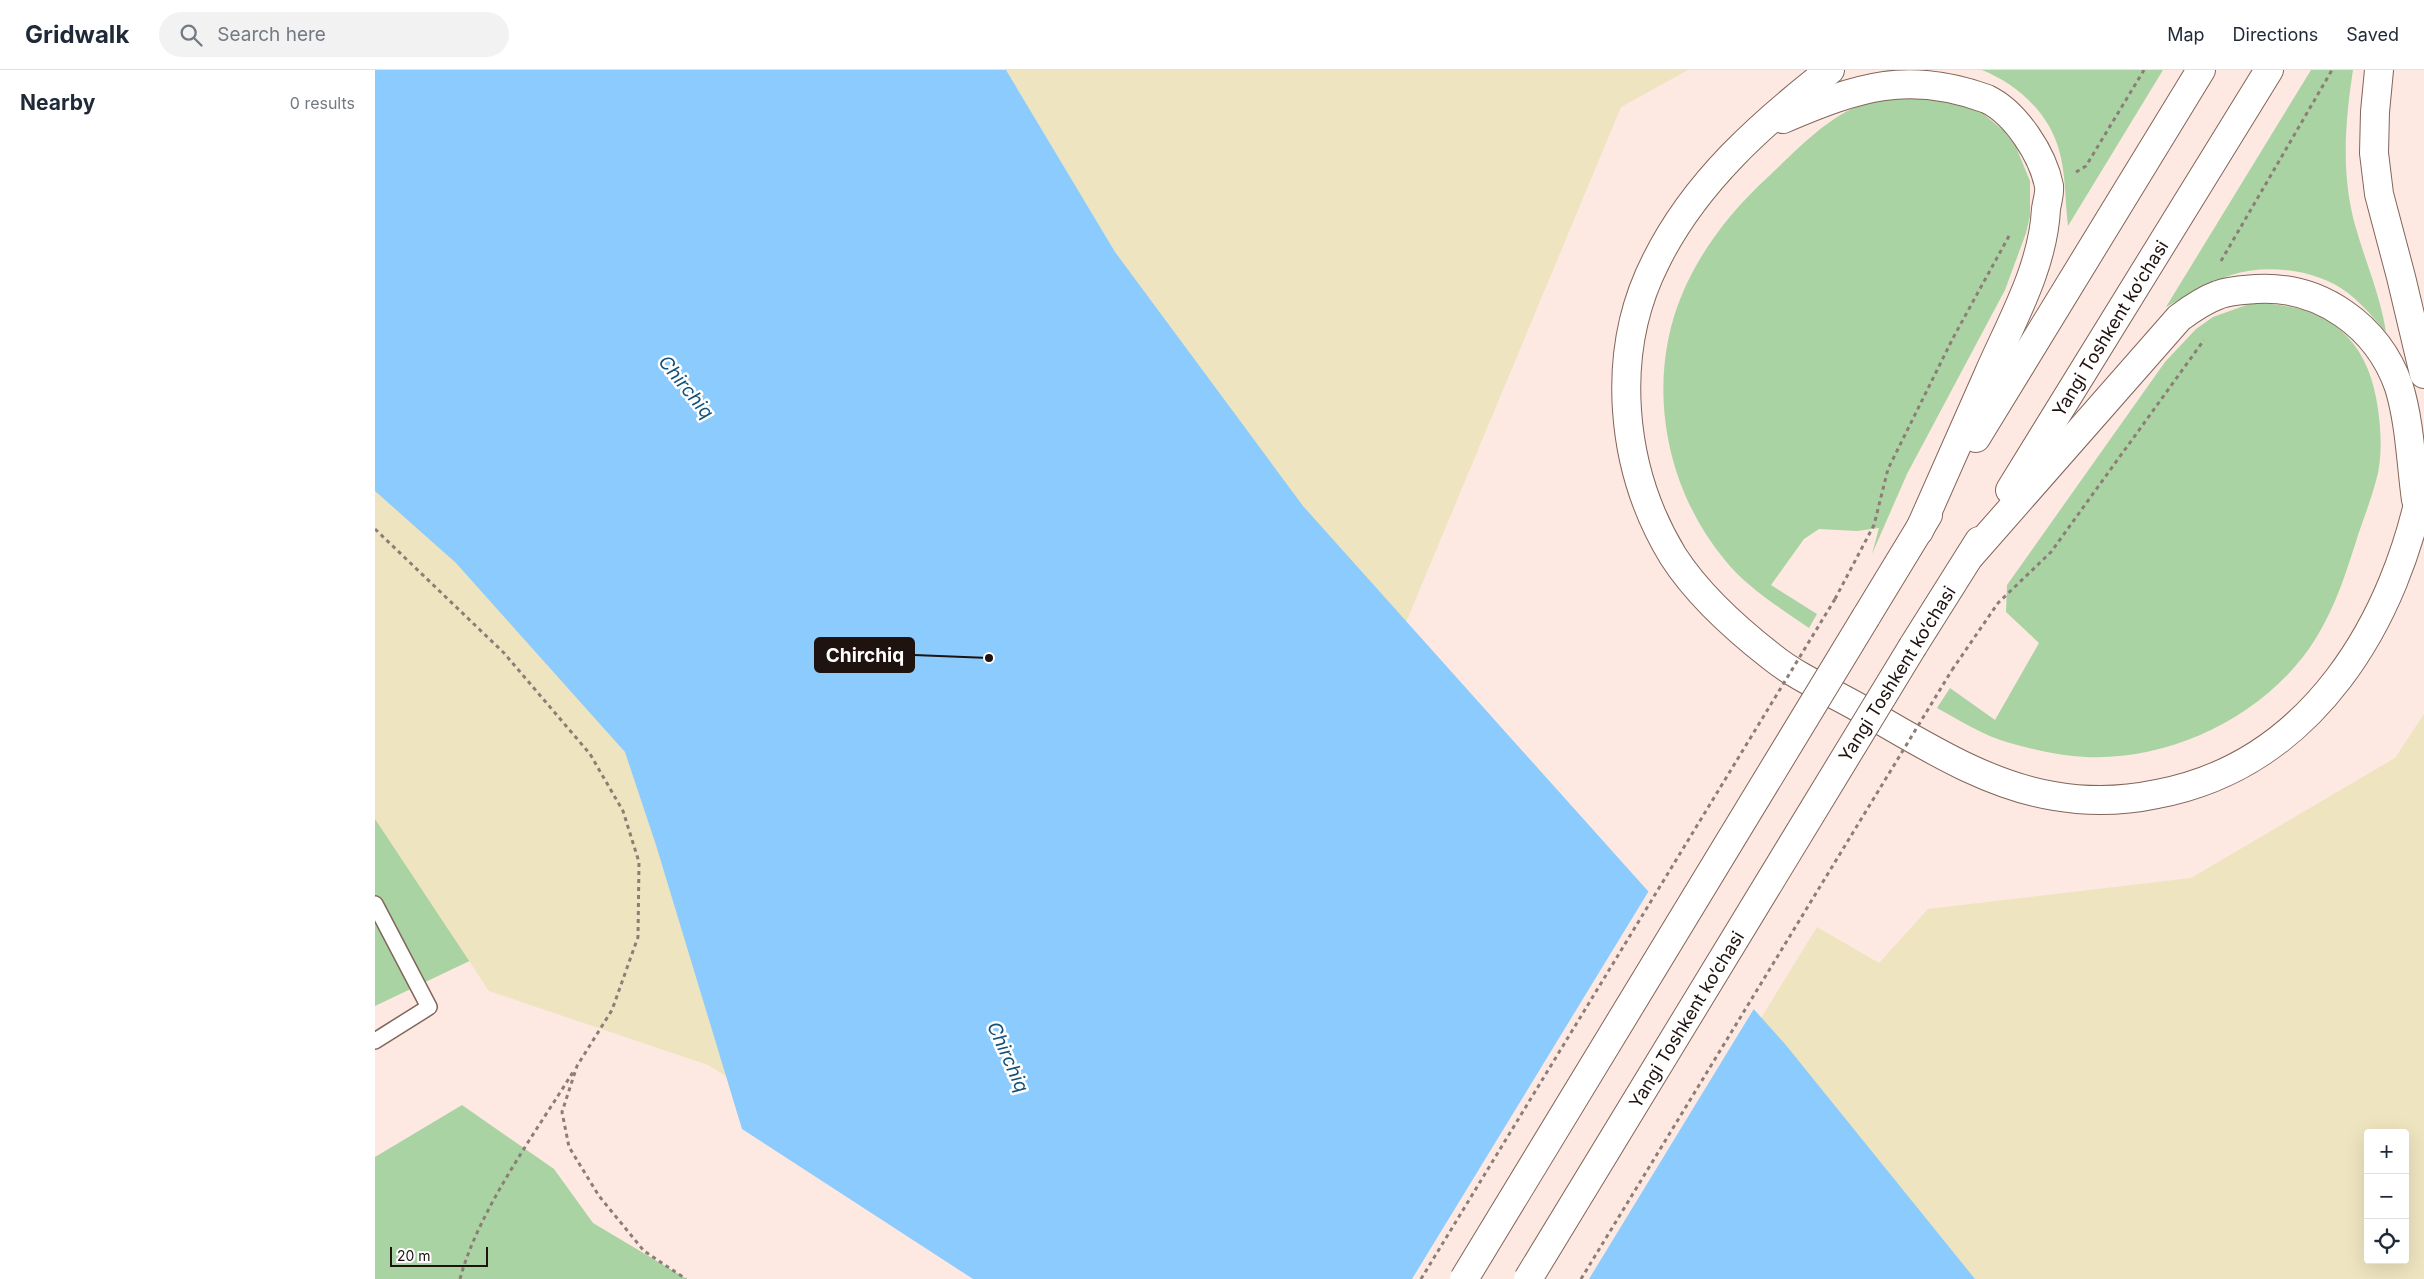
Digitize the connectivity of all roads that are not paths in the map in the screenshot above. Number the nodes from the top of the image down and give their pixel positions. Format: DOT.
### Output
graph roads {
  1 [pos="1830,70"];
  2 [pos="2201,70"];
  3 [pos="2269,70"];
  4 [pos="2379,70"];
  5 [pos="1757,131"];
  6 [pos="2424,374"];
  7 [pos="2424,476"];
  8 [pos="2417,509"];
  9 [pos="1919,531"];
  10 [pos="1970,556"];
  11 [pos="375,904"];
  12 [pos="375,1041"];
  13 [pos="1464,1279"];
  14 [pos="1528,1279"];
  1 -- 5 [label="highway"];
  2 -- 9 [label="highway"];
  3 -- 10 [label="highway, Yangi Toshkent ko‘chasi"];
  4 -- 6 [label="highway"];
  5 -- 8 [label="highway"];
  5 -- 9 [label="highway"];
  7 -- 8 [label="highway"];
  8 -- 10 [label="highway"];
  9 -- 13 [label="highway, bridge"];
  10 -- 14 [label="highway, Yangi Toshkent ko‘chasi, bridge"];
  11 -- 12 [label="lane"];
}
